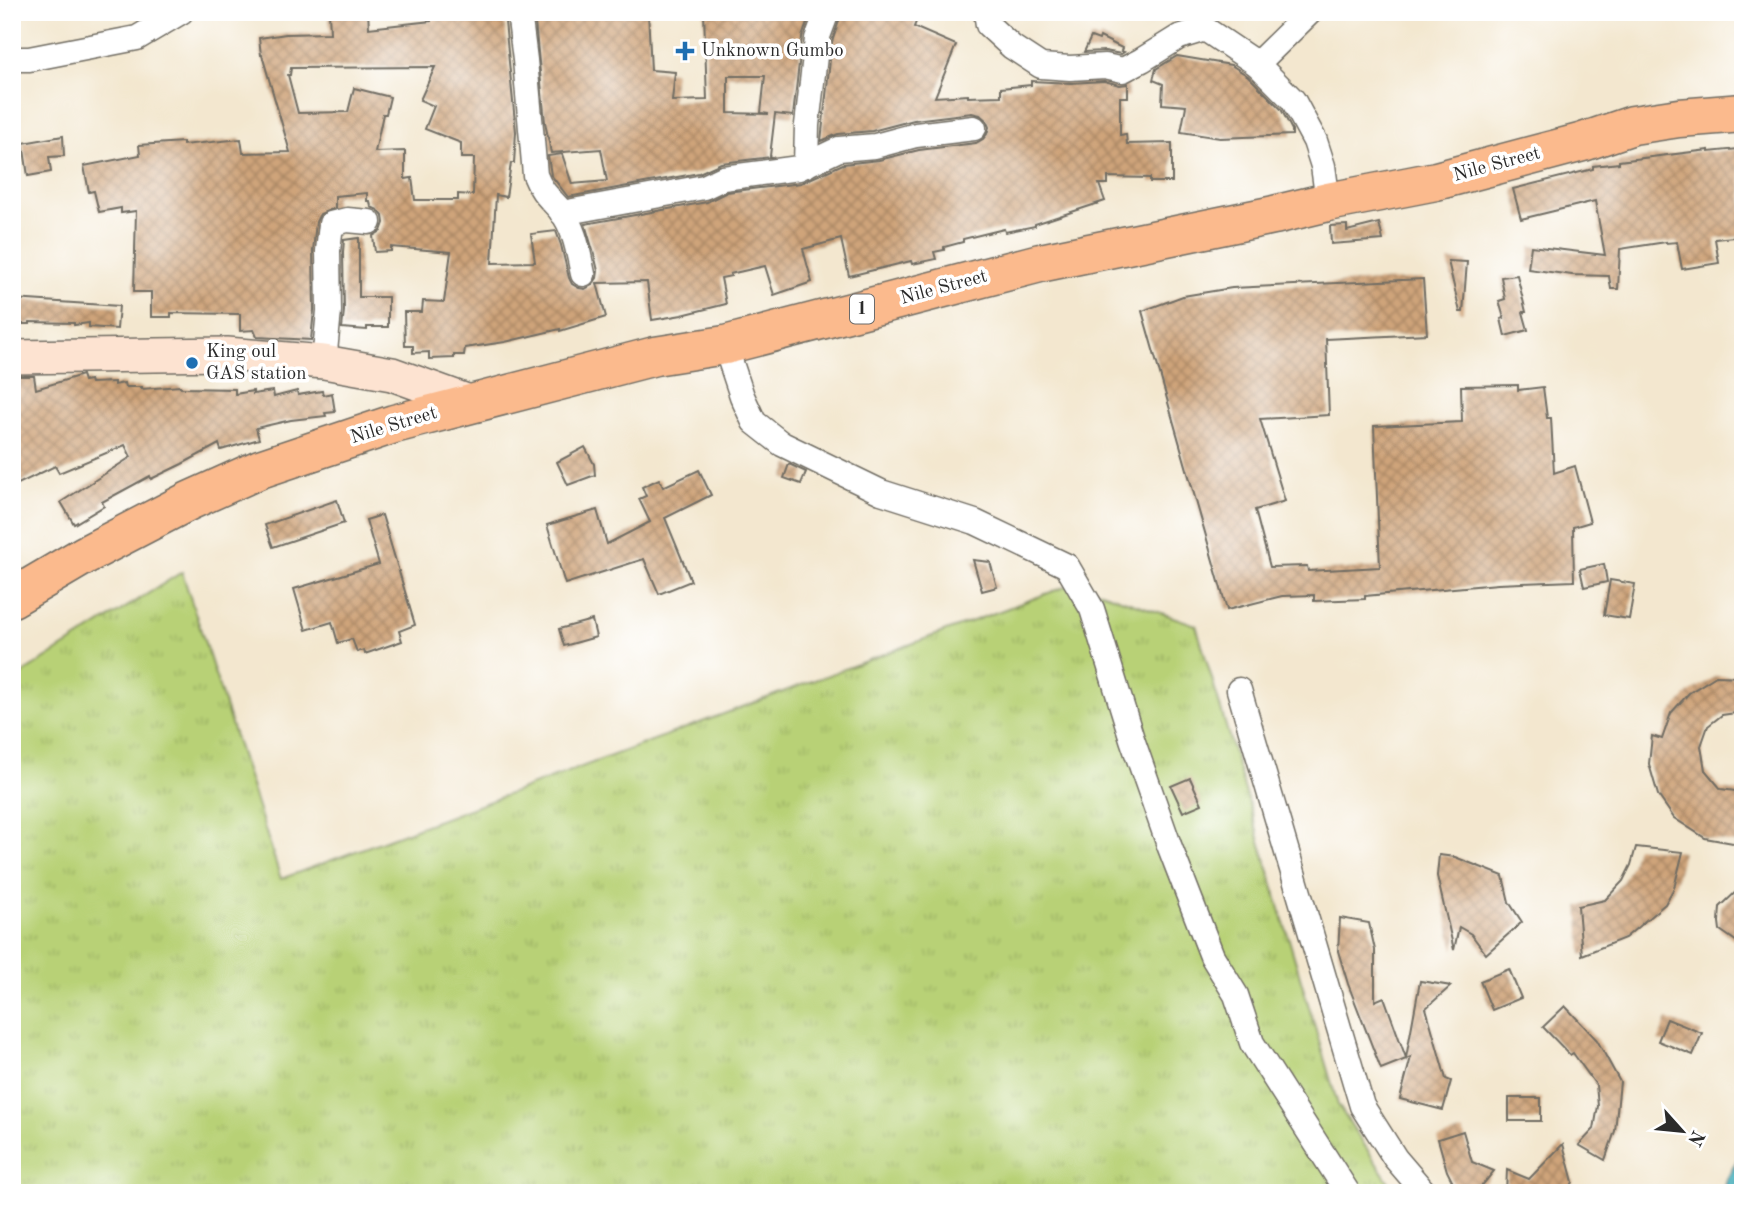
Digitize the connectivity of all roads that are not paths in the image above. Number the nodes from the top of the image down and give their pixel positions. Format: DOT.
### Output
graph roads {
  1 [pos="181,12"];
  2 [pos="519,12"];
  3 [pos="827,12"];
  4 [pos="986,12"];
  5 [pos="1310,12"];
  6 [pos="1205,20"];
  7 [pos="12,59"];
  8 [pos="1257,64"];
  9 [pos="1743,113"];
  10 [pos="974,128"];
  11 [pos="806,165"];
  12 [pos="1328,202"];
  13 [pos="562,213"];
  14 [pos="369,222"];
  15 [pos="583,274"];
  16 [pos="725,345"];
  17 [pos="12,357"];
  18 [pos="324,362"];
  19 [pos="472,403"];
  20 [pos="12,598"];
  21 [pos="1239,690"];
  22 [pos="1348,1193"];
  23 [pos="1425,1193"];
  1 -- 7 [label="street"];
  2 -- 13 [label="street"];
  3 -- 11 [label="street"];
  4 -- 6 [label="street"];
  5 -- 8 [label="street"];
  6 -- 8 [label="street"];
  8 -- 12 [label="street"];
  9 -- 12 [label="main road, Nile Street / 1"];
  10 -- 11 [label="street"];
  11 -- 13 [label="street"];
  12 -- 16 [label="main road, Nile Street / 1"];
  13 -- 15 [label="street"];
  14 -- 18 [label="street"];
  16 -- 19 [label="main road, Nile Street / 1"];
  16 -- 22 [label="street"];
  17 -- 18 [label="main road"];
  18 -- 19 [label="main road"];
  19 -- 20 [label="main road, Nile Street / 1"];
  21 -- 23 [label="street"];
}
